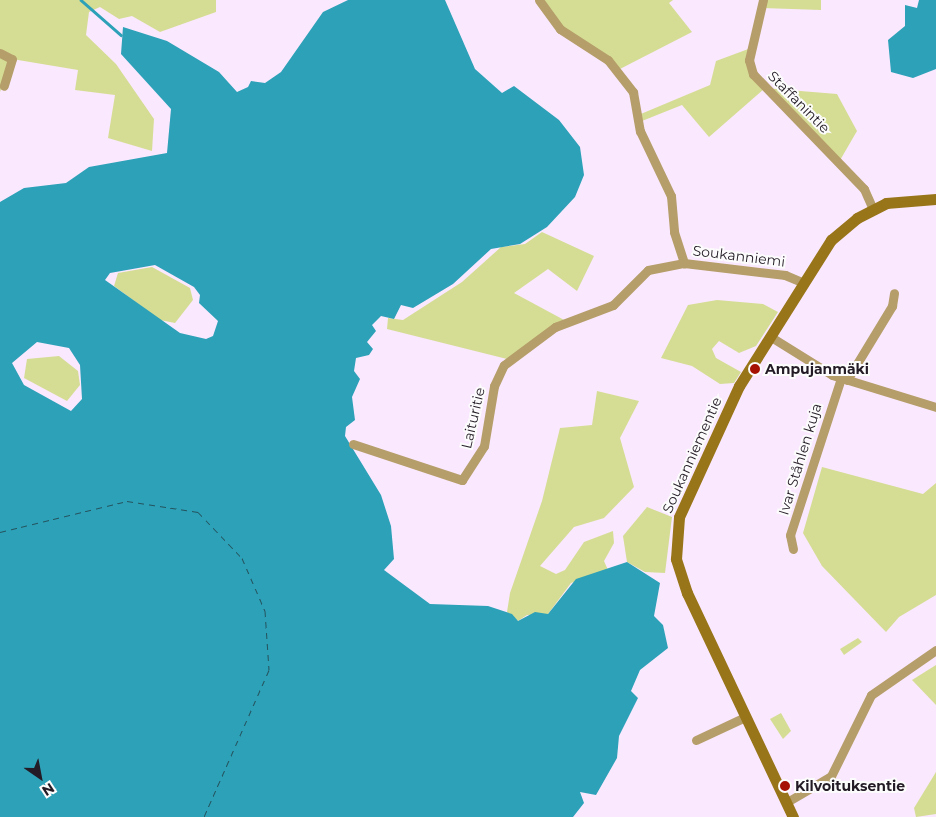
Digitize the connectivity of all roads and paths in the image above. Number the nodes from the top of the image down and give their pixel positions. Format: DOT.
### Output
graph roads {
  1 [pos="539,0"];
  2 [pos="763,0"];
  3 [pos="0,53"];
  4 [pos="4,86"];
  5 [pos="936,199"];
  6 [pos="873,209"];
  7 [pos="684,263"];
  8 [pos="804,283"];
  9 [pos="894,293"];
  10 [pos="771,337"];
  11 [pos="844,379"];
  12 [pos="936,407"];
  13 [pos="353,444"];
  14 [pos="793,549"];
  15 [pos="936,650"];
  16 [pos="745,717"];
  17 [pos="696,740"];
  18 [pos="786,802"];
  19 [pos="793,817"];
  1 -- 7 [label="street, Soukanniemi"];
  2 -- 6 [label="street, Staffanintie"];
  3 -- 4 [label="street"];
  5 -- 6 [label="street, Soukanniementie"];
  6 -- 8 [label="street, Soukanniementie"];
  7 -- 8 [label="street, Soukanniemi"];
  7 -- 13 [label="street, Laituritie"];
  8 -- 10 [label="street, Soukanniementie"];
  9 -- 11 [label="street, Ivar Ståhlen kuja"];
  10 -- 11 [label="street"];
  10 -- 16 [label="street, Soukanniementie"];
  11 -- 12 [label="street"];
  11 -- 14 [label="street, Ivar Ståhlen kuja"];
  15 -- 18 [label="street"];
  16 -- 17 [label="street"];
  16 -- 18 [label="street, Soukanniementie"];
  18 -- 19 [label="street, Soukanniementie"];
}
